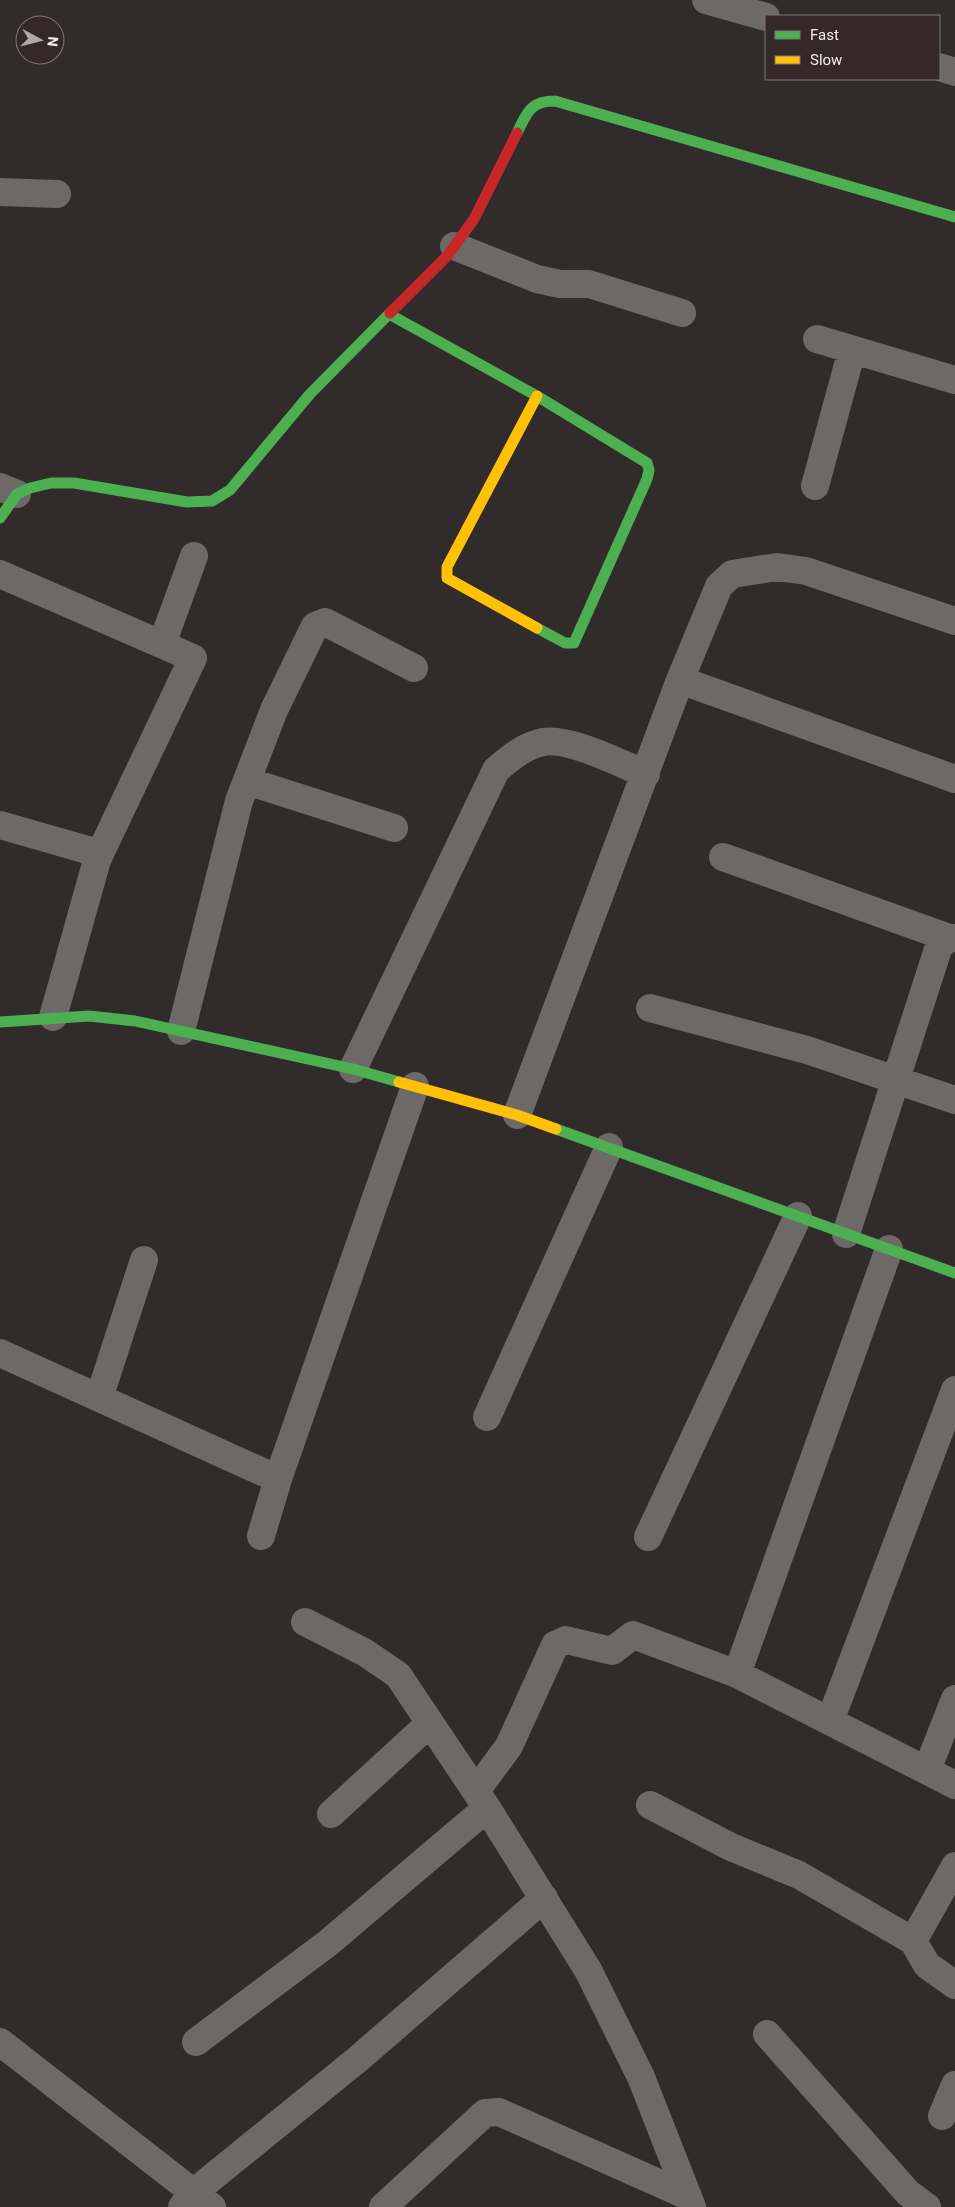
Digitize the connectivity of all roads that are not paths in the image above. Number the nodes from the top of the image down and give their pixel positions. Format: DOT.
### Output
graph roads {
  1 [pos="706,0"];
  2 [pos="765,18"];
  3 [pos="940,67"];
  4 [pos="955,72"];
  5 [pos="0,192"];
  6 [pos="57,194"];
  7 [pos="955,217"];
  8 [pos="454,246"];
  9 [pos="682,312"];
  10 [pos="389,314"];
  11 [pos="817,340"];
  12 [pos="852,350"];
  13 [pos="955,380"];
  14 [pos="537,396"];
  15 [pos="815,486"];
  16 [pos="8,490"];
  17 [pos="0,518"];
  18 [pos="194,556"];
  19 [pos="0,574"];
  20 [pos="955,621"];
  21 [pos="162,644"];
  22 [pos="414,668"];
  23 [pos="680,680"];
  24 [pos="646,774"];
  25 [pos="955,778"];
  26 [pos="247,781"];
  27 [pos="0,825"];
  28 [pos="394,828"];
  29 [pos="723,857"];
  30 [pos="97,860"];
  31 [pos="952,938"];
  32 [pos="650,1008"];
  33 [pos="53,1017"];
  34 [pos="0,1022"];
  35 [pos="181,1031"];
  36 [pos="353,1069"];
  37 [pos="896,1081"];
  38 [pos="415,1086"];
  39 [pos="955,1100"];
  40 [pos="517,1115"];
  41 [pos="609,1146"];
  42 [pos="798,1216"];
  43 [pos="846,1234"];
  44 [pos="889,1249"];
  45 [pos="144,1260"];
  46 [pos="955,1273"];
  47 [pos="0,1353"];
  48 [pos="955,1390"];
  49 [pos="98,1398"];
  50 [pos="487,1417"];
  51 [pos="278,1479"];
  52 [pos="261,1536"];
  53 [pos="648,1537"];
  54 [pos="305,1622"];
  55 [pos="737,1674"];
  56 [pos="955,1699"];
  57 [pos="830,1721"];
  58 [pos="430,1723"];
  59 [pos="927,1770"];
  60 [pos="955,1785"];
  61 [pos="482,1799"];
  62 [pos="650,1805"];
  63 [pos="331,1814"];
  64 [pos="955,1866"];
  65 [pos="544,1898"];
  66 [pos="913,1941"];
  67 [pos="955,1985"];
  68 [pos="767,2034"];
  69 [pos="0,2042"];
  70 [pos="196,2042"];
  71 [pos="955,2085"];
  72 [pos="942,2116"];
  73 [pos="196,2202"];
  74 [pos="690,2202"];
  75 [pos="383,2207"];
  76 [pos="927,2207"];
  1 -- 2 [label="street"];
  3 -- 4 [label="street"];
  5 -- 6 [label="street"];
  7 -- 8 [label="street"];
  8 -- 9 [label="street"];
  8 -- 10 [label="street"];
  10 -- 14 [label="street"];
  10 -- 16 [label="street"];
  11 -- 12 [label="street"];
  12 -- 13 [label="street"];
  12 -- 15 [label="street"];
  14 -- 14 [label="street"];
  16 -- 17 [label="street"];
  18 -- 21 [label="street"];
  19 -- 21 [label="street"];
  20 -- 23 [label="street"];
  21 -- 30 [label="street"];
  22 -- 26 [label="street"];
  23 -- 24 [label="street"];
  23 -- 25 [label="street"];
  24 -- 36 [label="street"];
  24 -- 40 [label="street"];
  26 -- 28 [label="street"];
  26 -- 35 [label="street"];
  27 -- 30 [label="street"];
  29 -- 31 [label="street"];
  30 -- 33 [label="street"];
  31 -- 37 [label="street"];
  32 -- 37 [label="street"];
  33 -- 34 [label="street"];
  33 -- 35 [label="street"];
  35 -- 36 [label="street"];
  36 -- 38 [label="street"];
  37 -- 39 [label="street"];
  37 -- 43 [label="street"];
  38 -- 40 [label="street"];
  38 -- 51 [label="street"];
  40 -- 41 [label="street"];
  41 -- 42 [label="street"];
  41 -- 50 [label="street"];
  42 -- 43 [label="street"];
  42 -- 53 [label="street"];
  43 -- 44 [label="street"];
  44 -- 46 [label="street"];
  44 -- 55 [label="street"];
  45 -- 49 [label="street"];
  47 -- 49 [label="street"];
  48 -- 57 [label="street"];
  49 -- 51 [label="street"];
  51 -- 52 [label="street"];
  54 -- 58 [label="street"];
  55 -- 57 [label="street"];
  55 -- 61 [label="street"];
  56 -- 59 [label="street"];
  57 -- 59 [label="street"];
  58 -- 61 [label="street"];
  58 -- 63 [label="street"];
  59 -- 60 [label="street"];
  61 -- 65 [label="street"];
  61 -- 70 [label="street"];
  62 -- 66 [label="street"];
  64 -- 66 [label="street"];
  65 -- 73 [label="street"];
  65 -- 74 [label="street"];
  66 -- 67 [label="street"];
  68 -- 76 [label="street"];
  69 -- 73 [label="street"];
  71 -- 72 [label="street"];
  74 -- 75 [label="street"];
}
